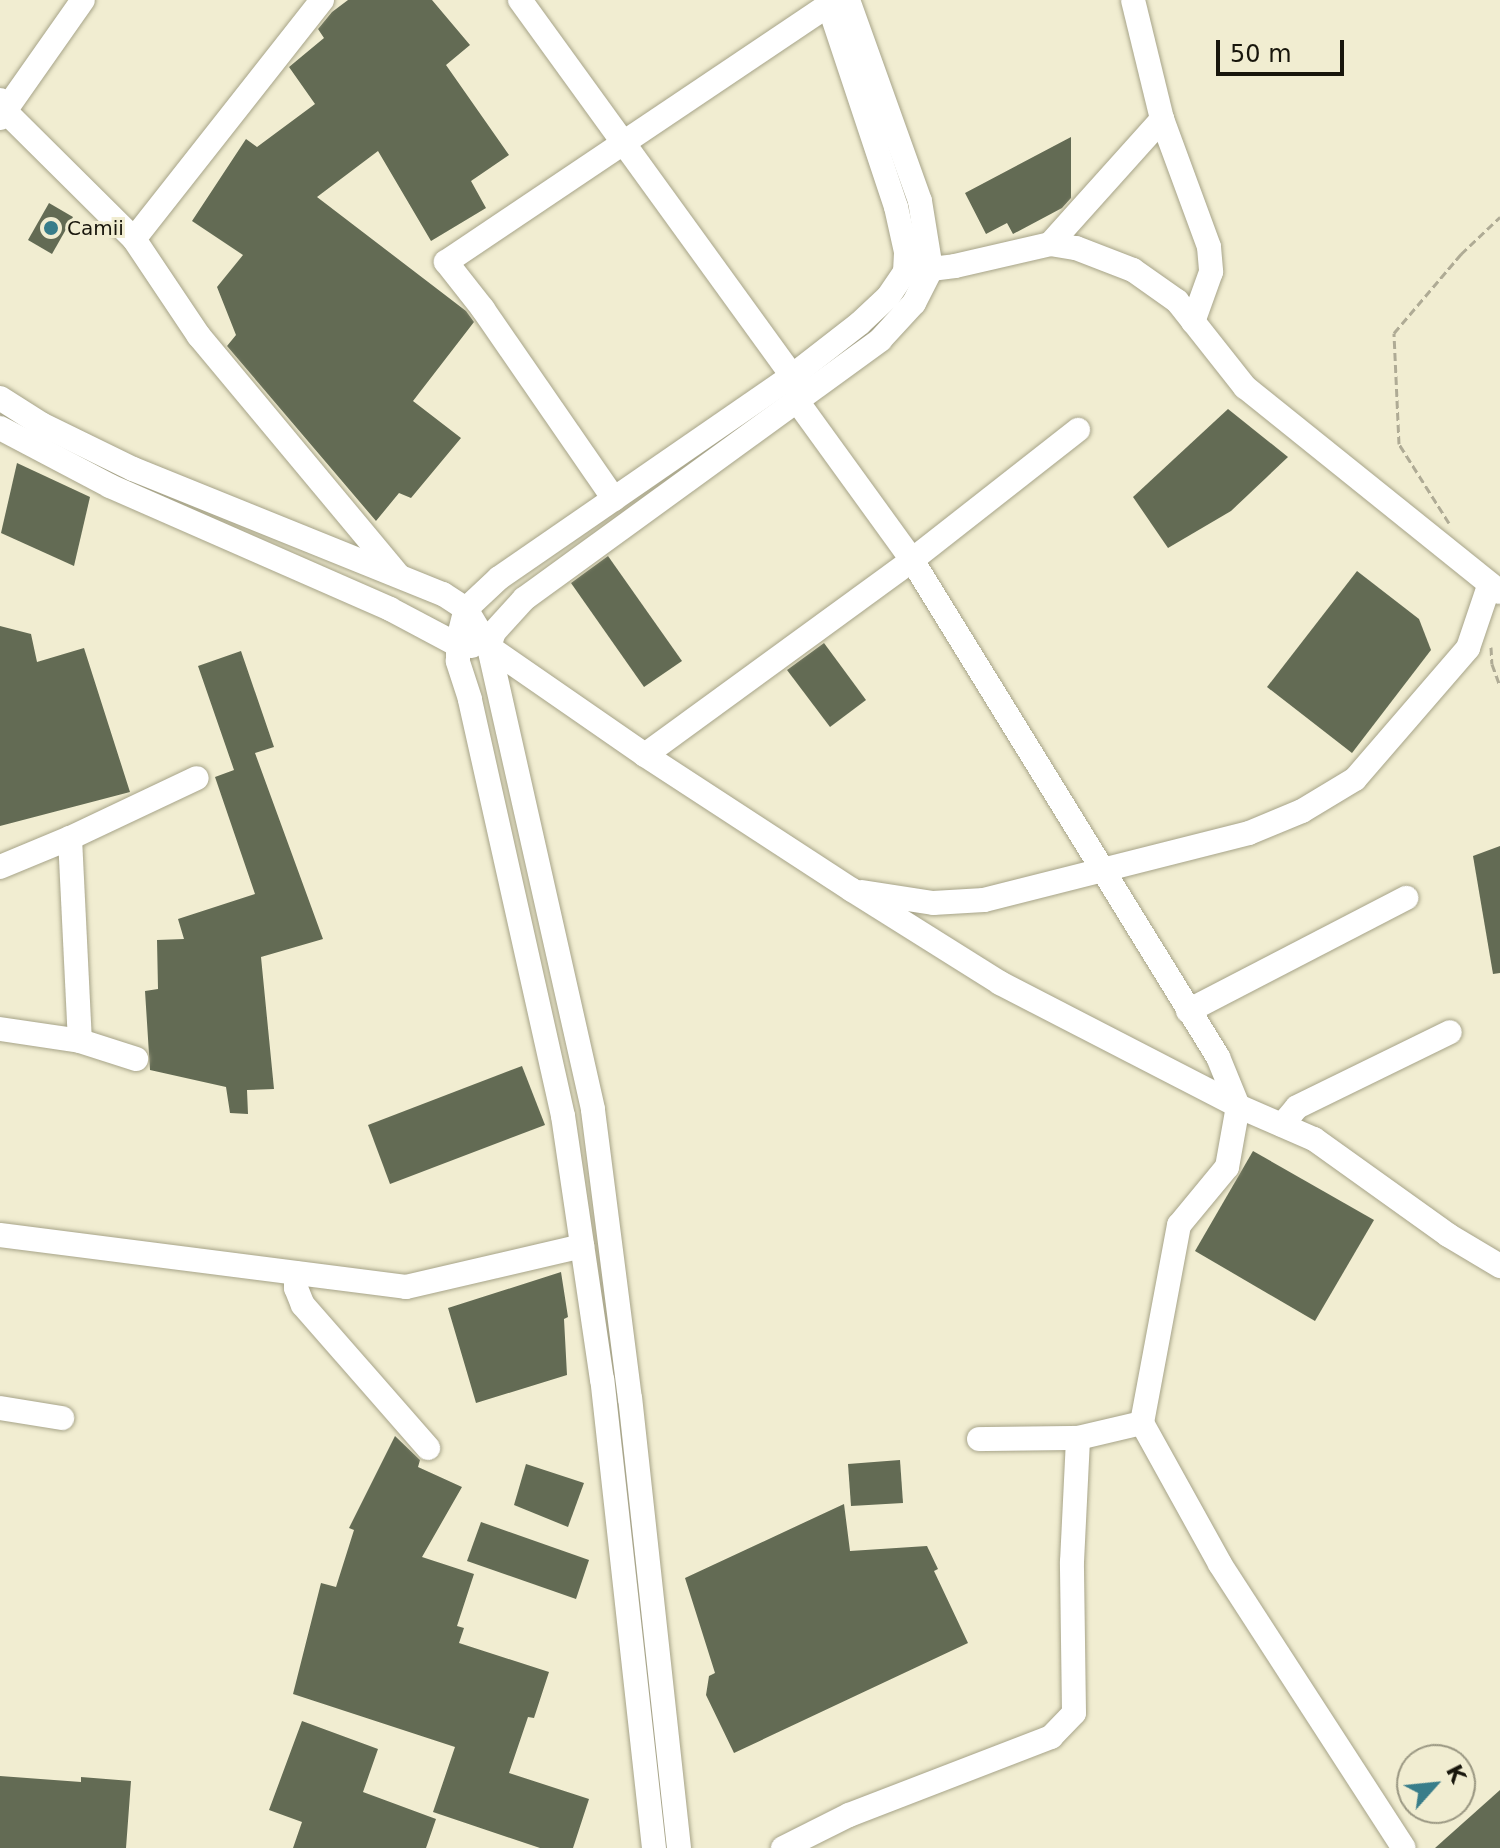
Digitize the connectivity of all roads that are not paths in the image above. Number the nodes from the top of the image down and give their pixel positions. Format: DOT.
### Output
graph roads {
  1 [pos="83,0"];
  2 [pos="322,0"];
  3 [pos="520,0"];
  4 [pos="1133,0"];
  5 [pos="834,2"];
  6 [pos="2,110"];
  7 [pos="1162,119"];
  8 [pos="623,142"];
  9 [pos="134,239"];
  10 [pos="1050,244"];
  11 [pos="905,262"];
  12 [pos="931,269"];
  13 [pos="1193,322"];
  14 [pos="792,376"];
  15 [pos="0,398"];
  16 [pos="797,401"];
  17 [pos="0,428"];
  18 [pos="1078,430"];
  19 [pos="614,499"];
  20 [pos="574,526"];
  21 [pos="590,548"];
  22 [pos="912,560"];
  23 [pos="401,579"];
  24 [pos="1494,589"];
  25 [pos="466,609"];
  26 [pos="458,645"];
  27 [pos="489,647"];
  28 [pos="645,755"];
  29 [pos="197,778"];
  30 [pos="70,838"];
  31 [pos="0,867"];
  32 [pos="1100,871"];
  33 [pos="852,890"];
  34 [pos="1406,898"];
  35 [pos="1188,1011"];
  36 [pos="0,1029"];
  37 [pos="1450,1032"];
  38 [pos="80,1041"];
  39 [pos="136,1059"];
  40 [pos="1238,1106"];
  41 [pos="1282,1125"];
  42 [pos="0,1235"];
  43 [pos="582,1246"];
  44 [pos="1500,1266"];
  45 [pos="296,1273"];
  46 [pos="0,1408"];
  47 [pos="62,1418"];
  48 [pos="1142,1423"];
  49 [pos="1078,1438"];
  50 [pos="979,1439"];
  51 [pos="428,1448"];
  52 [pos="654,1848"];
  53 [pos="679,1848"];
  54 [pos="783,1848"];
  55 [pos="1404,1848"];
  1 -- 6 [label="street"];
  2 -- 9 [label="street"];
  3 -- 8 [label="street"];
  4 -- 7 [label="street"];
  5 -- 8 [label="street"];
  5 -- 11 [label="street"];
  5 -- 12 [label="street"];
  6 -- 9 [label="street"];
  7 -- 10 [label="street"];
  7 -- 13 [label="street"];
  8 -- 14 [label="street"];
  8 -- 19 [label="street"];
  9 -- 23 [label="street"];
  10 -- 12 [label="street"];
  10 -- 13 [label="street"];
  11 -- 12 [label="street"];
  11 -- 14 [label="street"];
  12 -- 16 [label="street"];
  13 -- 24 [label="street"];
  14 -- 19 [label="street"];
  15 -- 23 [label="street"];
  16 -- 21 [label="street"];
  16 -- 22 [label="street"];
  17 -- 26 [label="street"];
  18 -- 22 [label="street"];
  19 -- 20 [label="street"];
  20 -- 21 [label="street"];
  20 -- 25 [label="street"];
  21 -- 27 [label="street"];
  22 -- 28 [label="street"];
  22 -- 32 [label="street"];
  23 -- 25 [label="street"];
  24 -- 32 [label="street"];
  25 -- 26 [label="street"];
  25 -- 27 [label="street"];
  26 -- 27 [label="street"];
  26 -- 43 [label="street"];
  27 -- 28 [label="street"];
  27 -- 53 [label="street"];
  28 -- 33 [label="street"];
  29 -- 30 [label="street"];
  30 -- 31 [label="street"];
  30 -- 38 [label="street"];
  32 -- 33 [label="street"];
  32 -- 35 [label="street"];
  33 -- 40 [label="street"];
  34 -- 35 [label="street"];
  35 -- 40 [label="street"];
  36 -- 38 [label="street"];
  37 -- 41 [label="street"];
  38 -- 39 [label="street"];
  40 -- 41 [label="street"];
  40 -- 48 [label="street"];
  41 -- 44 [label="street"];
  42 -- 45 [label="street"];
  43 -- 45 [label="street"];
  43 -- 52 [label="street"];
  45 -- 51 [label="street"];
  46 -- 47 [label="street"];
  48 -- 49 [label="street"];
  48 -- 55 [label="street"];
  49 -- 50 [label="street"];
  49 -- 54 [label="street"];
}
